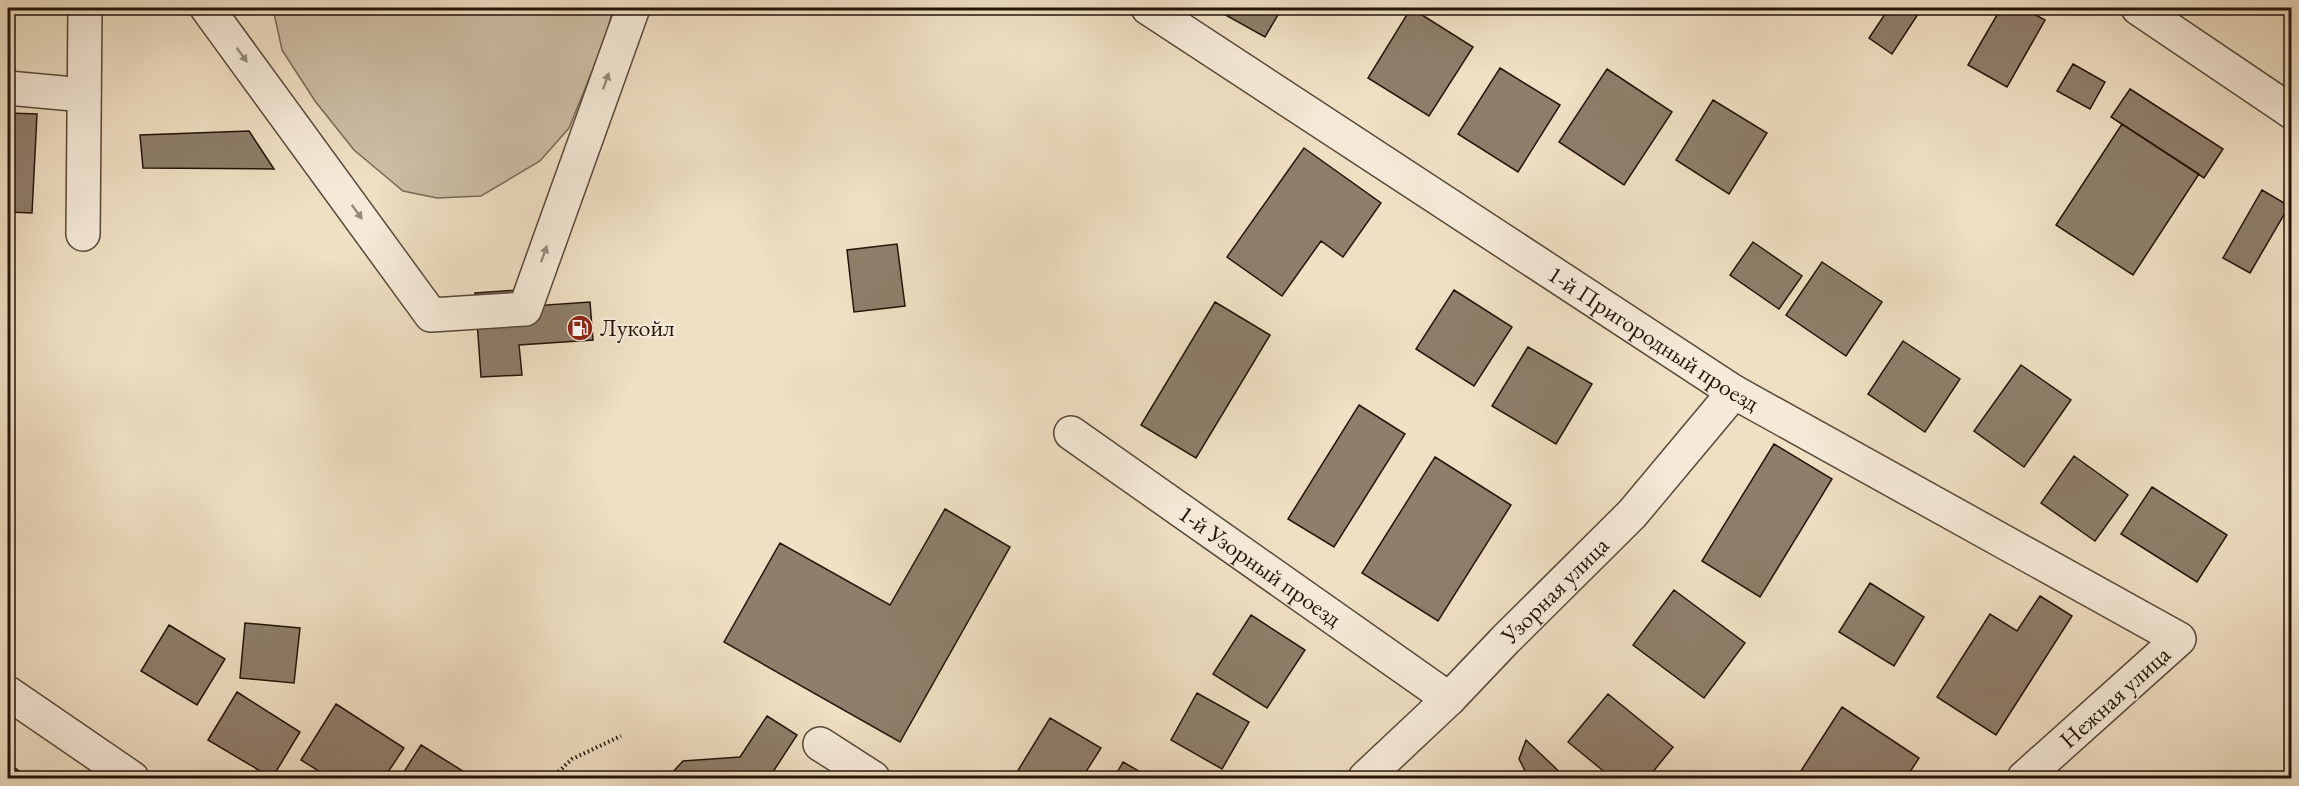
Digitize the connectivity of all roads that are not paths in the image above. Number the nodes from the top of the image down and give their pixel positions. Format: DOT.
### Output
graph roads {
  1 [pos="85,8"];
  2 [pos="207,8"];
  3 [pos="633,8"];
  4 [pos="1148,8"];
  5 [pos="2138,8"];
  6 [pos="8,88"];
  7 [pos="84,94"];
  8 [pos="2292,112"];
  9 [pos="83,234"];
  10 [pos="1734,392"];
  11 [pos="1071,433"];
  12 [pos="2179,639"];
  13 [pos="8,693"];
  14 [pos="1449,699"];
  15 [pos="820,744"];
  16 [pos="132,778"];
  17 [pos="873,778"];
  18 [pos="1365,778"];
  19 [pos="2024,778"];
  1 -- 7 [label="street"];
  2 -- 3 [label="street, one-way"];
  4 -- 10 [label="street, 1-й Пригородный проезд"];
  5 -- 8 [label="street"];
  6 -- 7 [label="street"];
  7 -- 9 [label="street"];
  10 -- 12 [label="street, 1-й Пригородный проезд"];
  10 -- 14 [label="street, Узорная улица"];
  11 -- 14 [label="street, 1-й Узорный проезд"];
  12 -- 19 [label="street, Нежная улица"];
  13 -- 16 [label="street"];
  14 -- 18 [label="street, Узорная улица"];
  15 -- 17 [label="street"];
}
